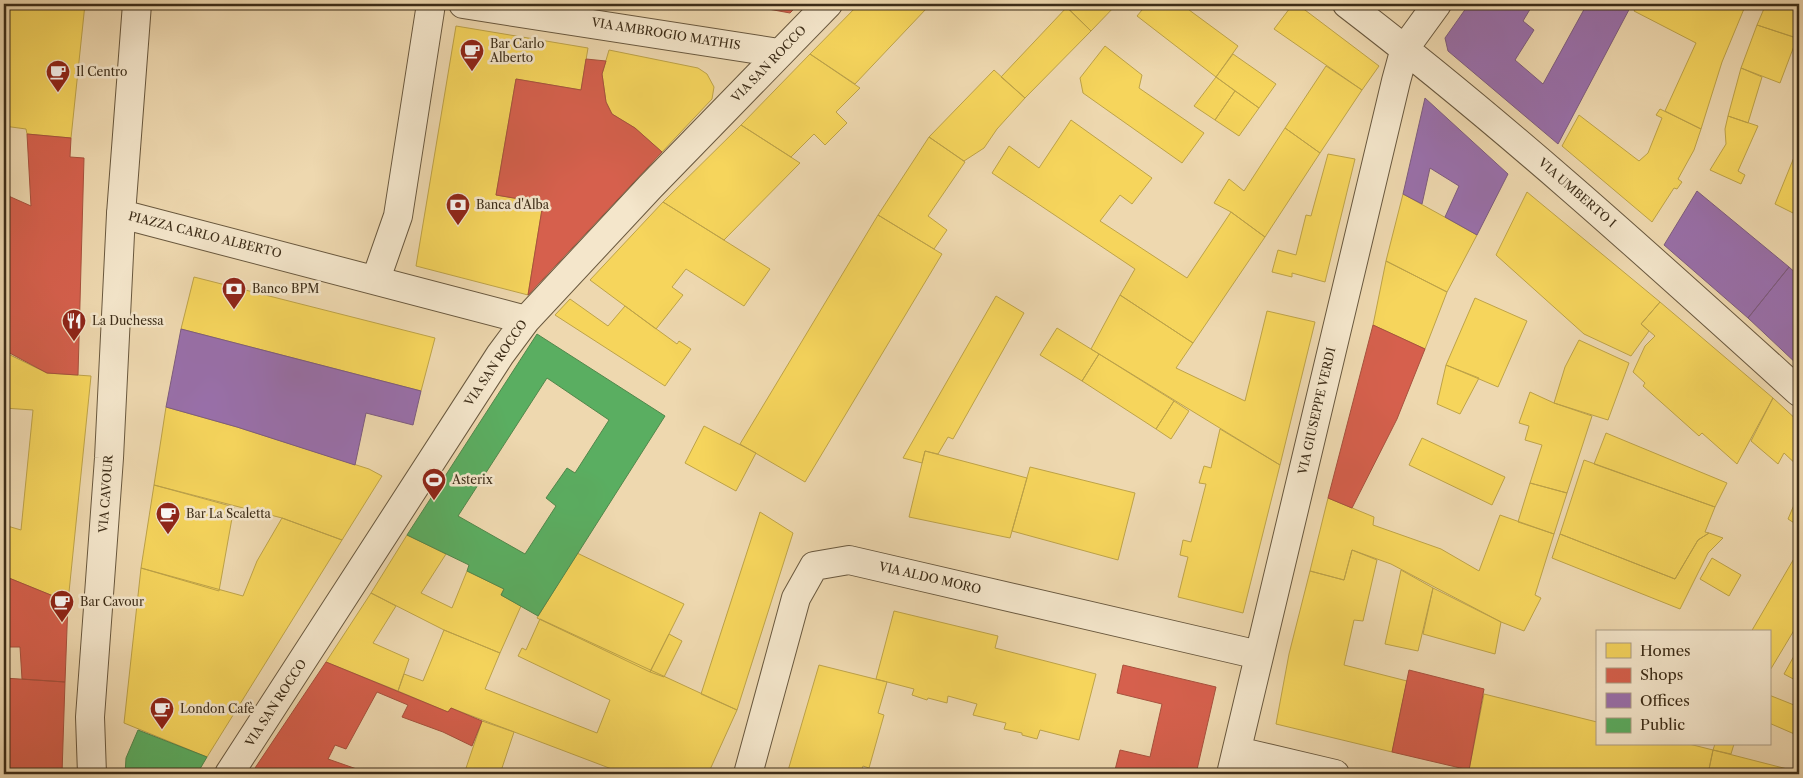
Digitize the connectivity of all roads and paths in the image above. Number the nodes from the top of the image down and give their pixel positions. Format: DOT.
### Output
graph roads {
  1 [pos="137,4"];
  2 [pos="431,4"];
  3 [pos="462,4"];
  4 [pos="828,4"];
  5 [pos="1347,4"];
  6 [pos="1437,4"];
  7 [pos="1405,48"];
  8 [pos="779,53"];
  9 [pos="121,214"];
  10 [pos="376,279"];
  11 [pos="526,320"];
  12 [pos="1799,392"];
  13 [pos="1259,655"];
  14 [pos="1234,763"];
  15 [pos="92,774"];
  16 [pos="230,774"];
  17 [pos="748,774"];
  18 [pos="1335,774"];
  1 -- 9 [label="street, PIAZZA CARLO ALBERTO"];
  2 -- 10 [label="street"];
  3 -- 8 [label="street, VIA AMBROGIO MATHIS"];
  4 -- 8 [label="street, VIA SAN ROCCO"];
  5 -- 7 [label="street, VIA UMBERTO I"];
  6 -- 7 [label="street"];
  7 -- 12 [label="street, VIA UMBERTO I"];
  7 -- 13 [label="street, VIA GIUSEPPE VERDI"];
  8 -- 11 [label="street, VIA SAN ROCCO"];
  9 -- 10 [label="street, PIAZZA CARLO ALBERTO"];
  9 -- 15 [label="street, VIA CAVOUR"];
  10 -- 11 [label="street, PIAZZA CARLO ALBERTO"];
  11 -- 16 [label="street, VIA SAN ROCCO"];
  13 -- 14 [label="street, VIA GIUSEPPE VERDI"];
  13 -- 17 [label="street, VIA ALDO MORO"];
  14 -- 18 [label="street"];
}
